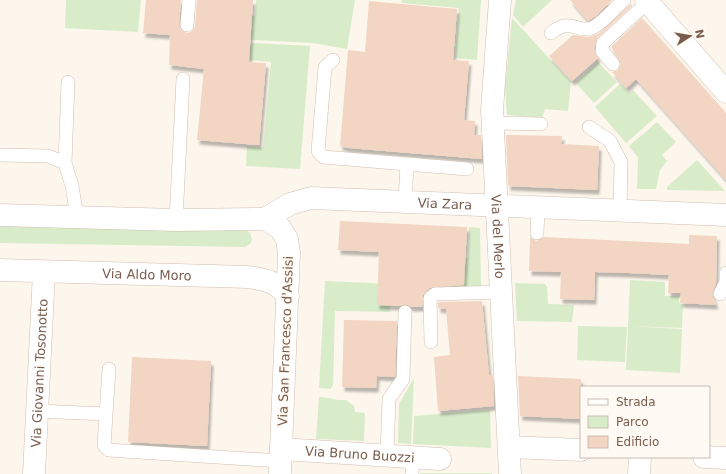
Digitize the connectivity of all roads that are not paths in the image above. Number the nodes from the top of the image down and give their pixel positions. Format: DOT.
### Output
graph roads {
  1 [pos="189,0"];
  2 [pos="500,0"];
  3 [pos="624,0"];
  4 [pos="647,1"];
  5 [pos="187,24"];
  6 [pos="551,33"];
  7 [pos="333,60"];
  8 [pos="613,64"];
  9 [pos="183,79"];
  10 [pos="68,82"];
  11 [pos="726,92"];
  12 [pos="493,123"];
  13 [pos="541,124"];
  14 [pos="590,128"];
  15 [pos="0,155"];
  16 [pos="65,163"];
  17 [pos="407,164"];
  18 [pos="467,169"];
  19 [pos="405,202"];
  20 [pos="496,206"];
  21 [pos="538,208"];
  22 [pos="620,211"];
  23 [pos="0,215"];
  24 [pos="726,215"];
  25 [pos="78,217"];
  26 [pos="176,220"];
  27 [pos="264,220"];
  28 [pos="537,233"];
  29 [pos="0,270"];
  30 [pos="44,272"];
  31 [pos="726,272"];
  32 [pos="501,292"];
  33 [pos="720,294"];
  34 [pos="288,296"];
  35 [pos="406,312"];
  36 [pos="431,342"];
  37 [pos="109,369"];
  38 [pos="37,411"];
  39 [pos="106,414"];
  40 [pos="509,447"];
  41 [pos="580,450"];
  42 [pos="387,456"];
  43 [pos="710,457"];
  44 [pos="640,458"];
  45 [pos="726,458"];
  46 [pos="440,459"];
  47 [pos="280,461"];
  48 [pos="412,466"];
  49 [pos="34,474"];
  50 [pos="510,474"];
  51 [pos="639,474"];
  1 -- 5 [label="lane"];
  2 -- 12 [label="street, Via del Merlo"];
  3 -- 6 [label="lane"];
  4 -- 8 [label="lane"];
  4 -- 11 [label="street"];
  7 -- 17 [label="lane"];
  9 -- 26 [label="lane"];
  10 -- 16 [label="lane"];
  12 -- 13 [label="lane"];
  12 -- 20 [label="street, Via del Merlo"];
  14 -- 22 [label="lane"];
  15 -- 16 [label="lane"];
  16 -- 25 [label="lane"];
  17 -- 18 [label="lane"];
  17 -- 19 [label="lane"];
  19 -- 20 [label="street, Via Zara"];
  19 -- 27 [label="street, Via Zara"];
  20 -- 21 [label="street, Via Zara"];
  20 -- 32 [label="street, Via del Merlo"];
  21 -- 22 [label="street, Via Zara"];
  21 -- 28 [label="lane"];
  22 -- 24 [label="street, Via Zara"];
  23 -- 25 [label="street"];
  25 -- 26 [label="street"];
  26 -- 27 [label="street"];
  27 -- 34 [label="street, Via San Francesco d'Assisi"];
  29 -- 30 [label="street, Via Aldo Moro"];
  30 -- 34 [label="street, Via Aldo Moro"];
  30 -- 38 [label="street, Via Giovanni Tosonotto"];
  31 -- 33 [label="lane"];
  32 -- 36 [label="lane"];
  32 -- 40 [label="street, Via del Merlo"];
  34 -- 47 [label="street, Via San Francesco d'Assisi"];
  35 -- 42 [label="lane"];
  37 -- 39 [label="lane"];
  38 -- 39 [label="lane"];
  38 -- 49 [label="street, Via Giovanni Tosonotto"];
  39 -- 47 [label="lane"];
  40 -- 41 [label="street"];
  40 -- 50 [label="street, Via del Merlo"];
  42 -- 47 [label="street, Via Bruno Buozzi"];
  42 -- 48 [label="street, Via Bruno Buozzi"];
  43 -- 45 [label="street"];
  44 -- 51 [label="street"];
  46 -- 48 [label="street, Via Bruno Buozzi"];
}
